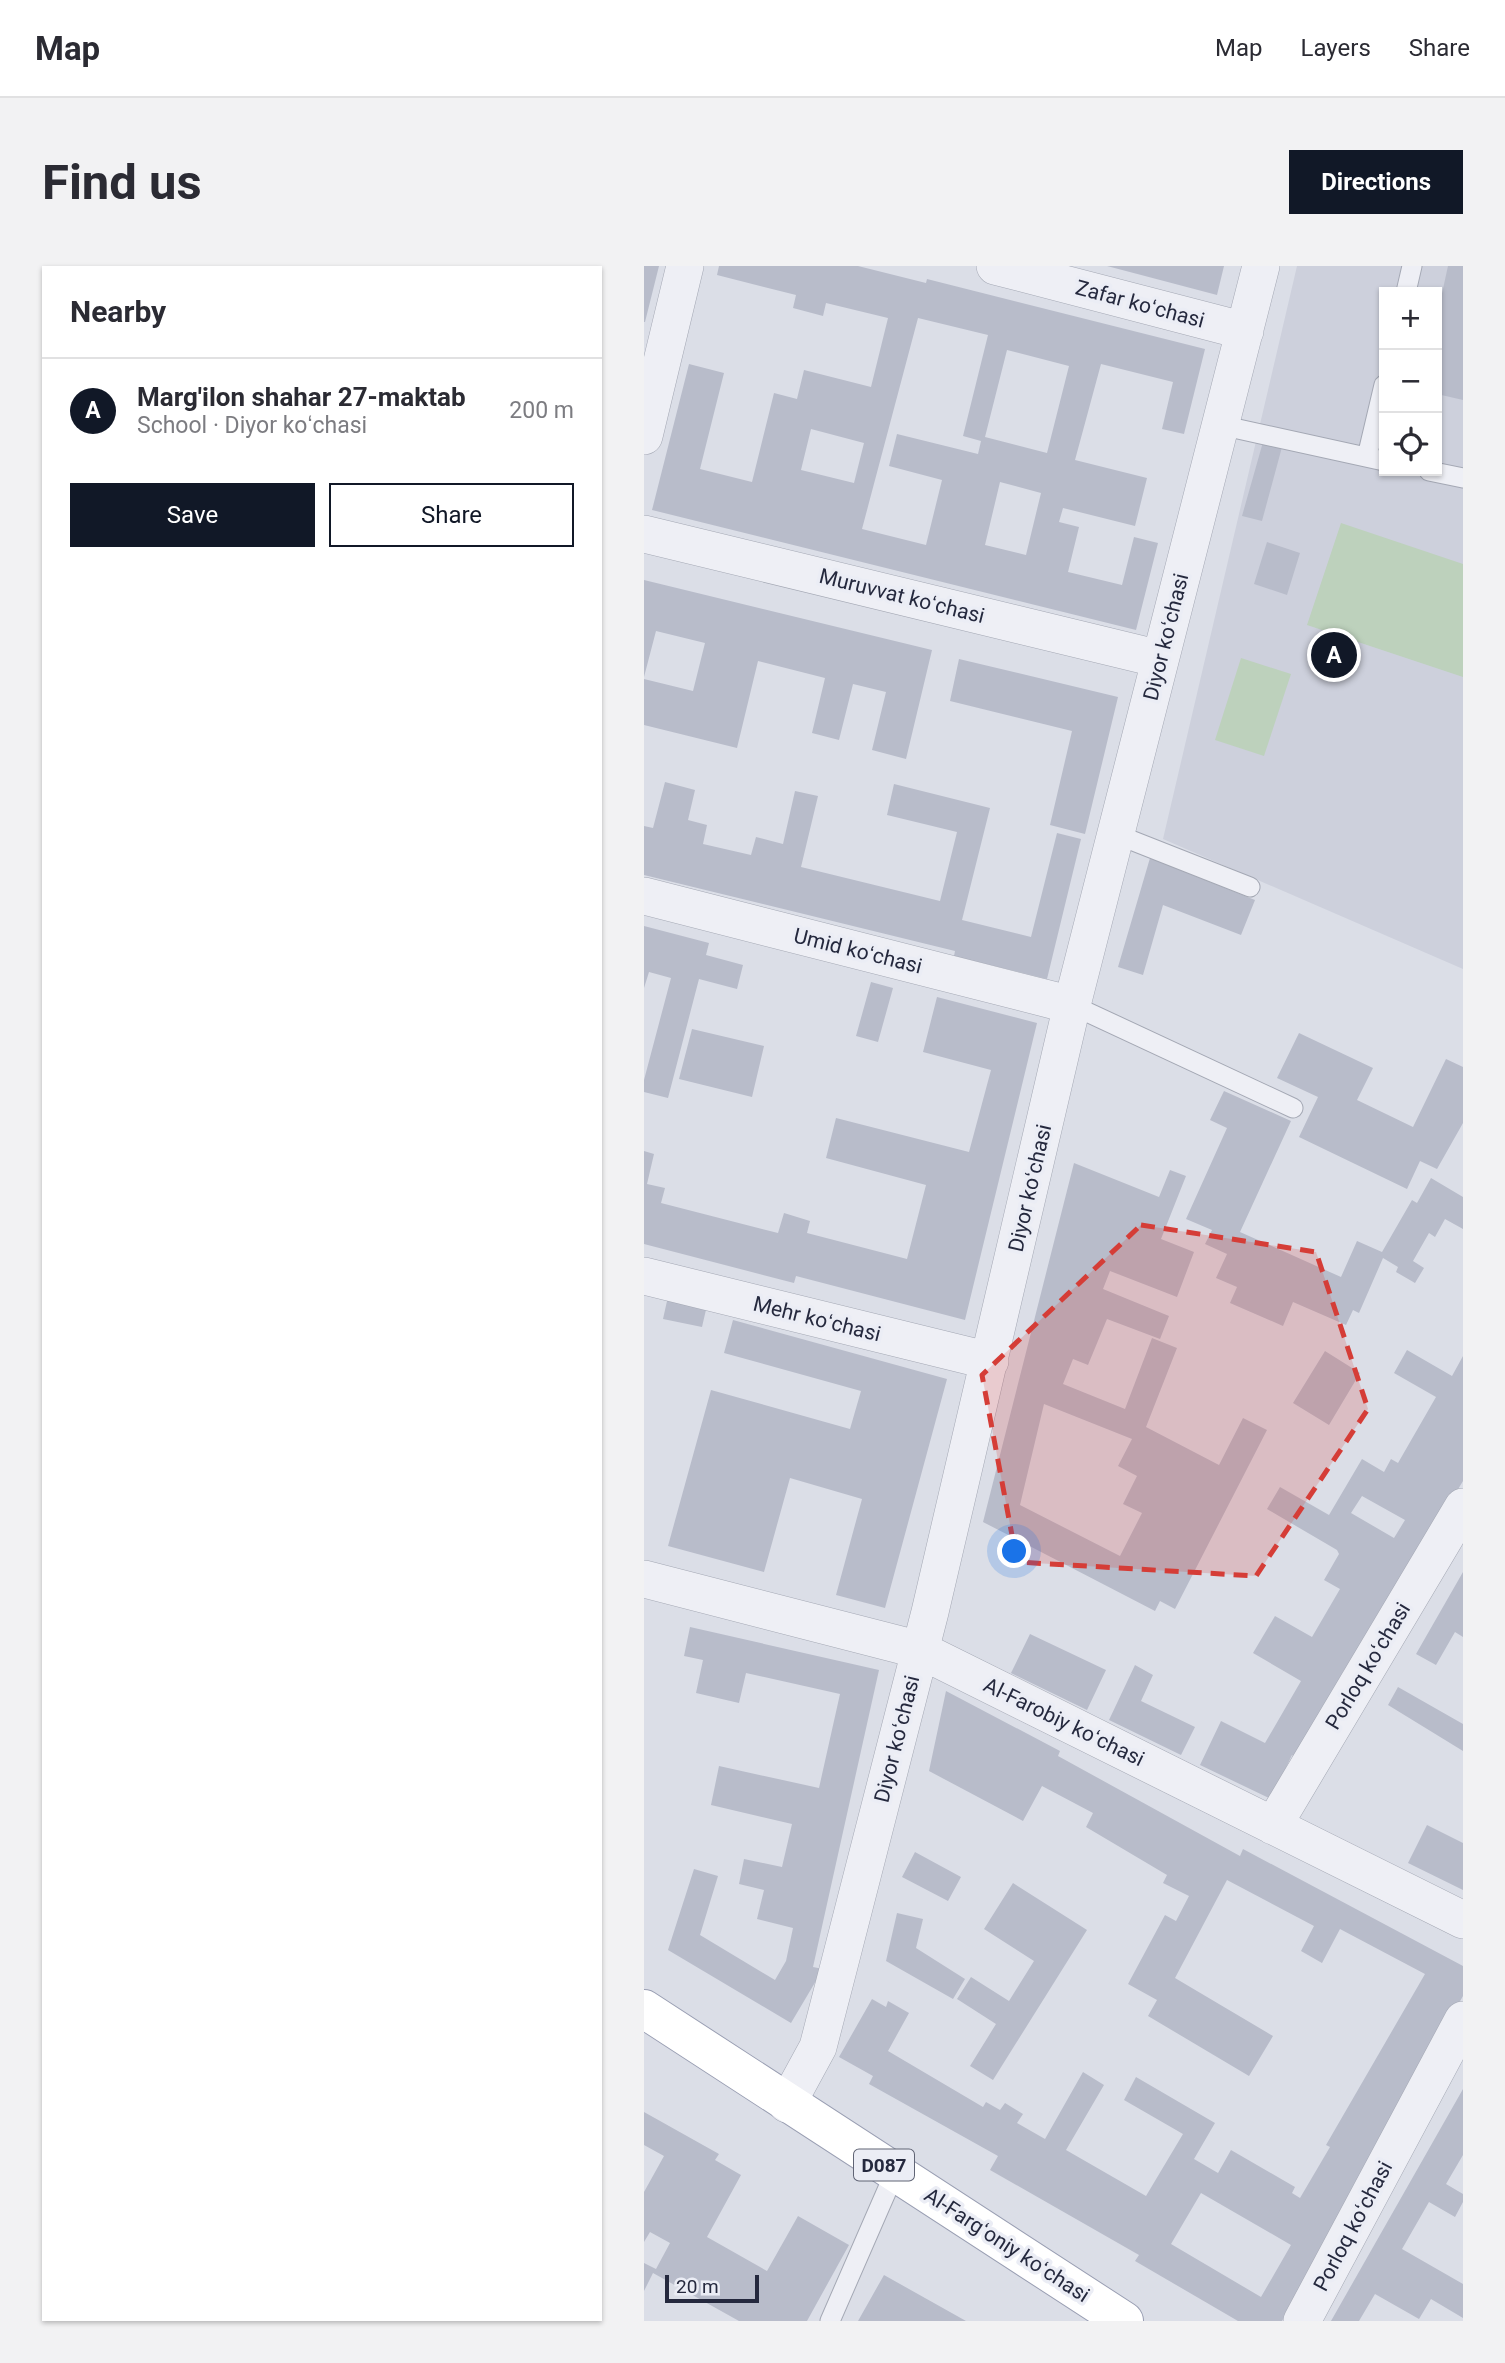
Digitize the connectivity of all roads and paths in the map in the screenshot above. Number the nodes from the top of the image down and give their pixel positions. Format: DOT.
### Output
graph roads {
  1 [pos="685,266"];
  2 [pos="995,266"];
  3 [pos="1261,266"];
  4 [pos="1412,266"];
  5 [pos="1407,287"];
  6 [pos="1245,331"];
  7 [pos="1381,413"];
  8 [pos="1220,425"];
  9 [pos="644,436"];
  10 [pos="1376,459"];
  11 [pos="1442,474"];
  12 [pos="1463,478"];
  13 [pos="644,534"];
  14 [pos="1160,659"];
  15 [pos="1118,835"];
  16 [pos="1250,887"];
  17 [pos="644,896"];
  18 [pos="1072,1005"];
  19 [pos="1293,1108"];
  20 [pos="644,1276"];
  21 [pos="990,1361"];
  22 [pos="1463,1507"];
  23 [pos="644,1579"];
  24 [pos="920,1650"];
  25 [pos="1273,1826"];
  26 [pos="1463,1920"];
  27 [pos="644,2009"];
  28 [pos="1463,2020"];
  29 [pos="787,2104"];
  30 [pos="895,2172"];
  31 [pos="830,2321"];
  32 [pos="1124,2321"];
  33 [pos="1302,2321"];
  1 -- 9 [label="street"];
  2 -- 6 [label="street, Zafar koʻchasi"];
  3 -- 6 [label="street, Diyor koʻchasi"];
  4 -- 5 [label="lane"];
  6 -- 8 [label="street, Diyor koʻchasi"];
  7 -- 10 [label="lane"];
  8 -- 10 [label="lane"];
  8 -- 14 [label="street, Diyor koʻchasi"];
  11 -- 12 [label="lane"];
  13 -- 14 [label="street, Muruvvat koʻchasi"];
  14 -- 15 [label="street, Diyor koʻchasi"];
  15 -- 16 [label="lane"];
  15 -- 18 [label="street, Diyor koʻchasi"];
  17 -- 18 [label="street, Umid koʻchasi"];
  18 -- 19 [label="lane"];
  18 -- 21 [label="street, Diyor koʻchasi"];
  20 -- 21 [label="street, Mehr koʻchasi"];
  21 -- 24 [label="street, Diyor koʻchasi"];
  22 -- 25 [label="street, Porloq koʻchasi"];
  23 -- 24 [label="street, Al-Farobiy koʻchasi"];
  24 -- 25 [label="street, Al-Farobiy koʻchasi"];
  24 -- 29 [label="street, Diyor koʻchasi"];
  25 -- 26 [label="street, Al-Farobiy koʻchasi"];
  27 -- 29 [label="main road, Al-Fargʻoniy koʻchasi / D087"];
  28 -- 33 [label="street, Porloq koʻchasi"];
  29 -- 30 [label="main road, Al-Fargʻoniy koʻchasi / D087"];
  30 -- 31 [label="lane"];
  30 -- 32 [label="main road, Al-Fargʻoniy koʻchasi / D087"];
}
